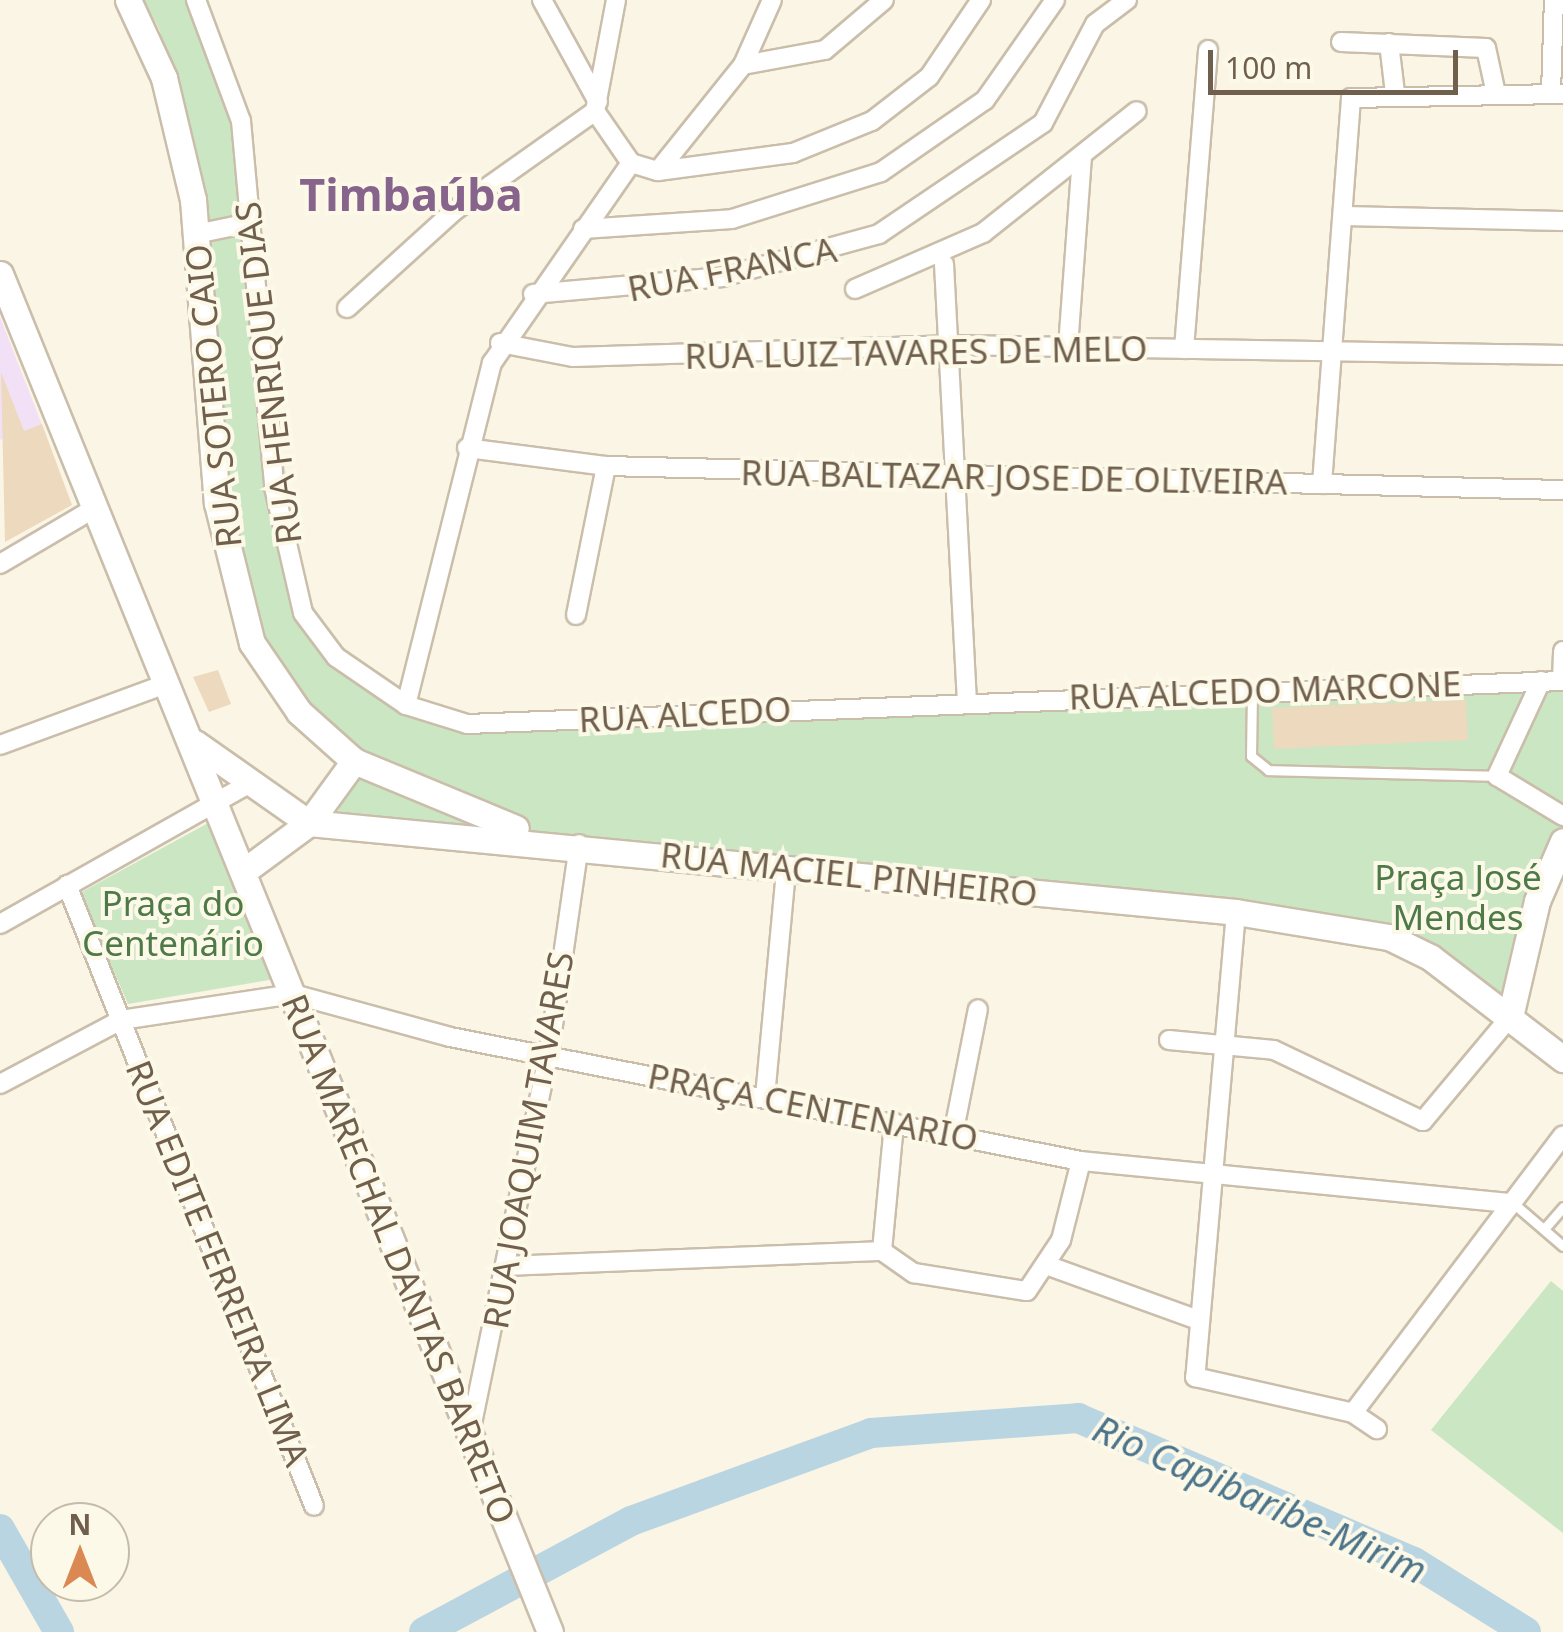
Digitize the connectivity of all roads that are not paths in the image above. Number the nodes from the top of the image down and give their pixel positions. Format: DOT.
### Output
graph roads {
  1 [pos="128,0"];
  2 [pos="196,0"];
  3 [pos="542,0"];
  4 [pos="616,0"];
  5 [pos="772,0"];
  6 [pos="884,0"];
  7 [pos="981,0"];
  8 [pos="1056,0"];
  9 [pos="1127,0"];
  10 [pos="1554,0"];
  11 [pos="1341,42"];
  12 [pos="1389,43"];
  13 [pos="1208,50"];
  14 [pos="743,65"];
  15 [pos="1396,93"];
  16 [pos="1496,94"];
  17 [pos="1557,94"];
  18 [pos="596,106"];
  19 [pos="1137,111"];
  20 [pos="1082,157"];
  21 [pos="630,164"];
  22 [pos="658,171"];
  23 [pos="1344,216"];
  24 [pos="1563,221"];
  25 [pos="249,223"];
  26 [pos="583,229"];
  27 [pos="196,234"];
  28 [pos="944,264"];
  29 [pos="0,276"];
  30 [pos="855,289"];
  31 [pos="533,294"];
  32 [pos="347,308"];
  33 [pos="500,343"];
  34 [pos="948,345"];
  35 [pos="1068,347"];
  36 [pos="1184,349"];
  37 [pos="1333,352"];
  38 [pos="1563,356"];
  39 [pos="467,448"];
  40 [pos="606,466"];
  41 [pos="957,475"];
  42 [pos="1322,484"];
  43 [pos="1563,490"];
  44 [pos="95,508"];
  45 [pos="0,564"];
  46 [pos="576,615"];
  47 [pos="1563,651"];
  48 [pos="1562,681"];
  49 [pos="1541,682"];
  50 [pos="166,684"];
  51 [pos="1252,690"];
  52 [pos="966,700"];
  53 [pos="406,705"];
  54 [pos="190,739"];
  55 [pos="0,745"];
  56 [pos="354,761"];
  57 [pos="1498,776"];
  58 [pos="245,786"];
  59 [pos="216,804"];
  60 [pos="1563,816"];
  61 [pos="308,823"];
  62 [pos="578,844"];
  63 [pos="1560,852"];
  64 [pos="786,870"];
  65 [pos="244,871"];
  66 [pos="67,885"];
  67 [pos="1236,912"];
  68 [pos="0,924"];
  69 [pos="292,994"];
  70 [pos="978,1009"];
  71 [pos="1510,1017"];
  72 [pos="121,1020"];
  73 [pos="1170,1040"];
  74 [pos="1224,1042"];
  75 [pos="549,1053"];
  76 [pos="1563,1059"];
  77 [pos="0,1084"];
  78 [pos="766,1097"];
  79 [pos="894,1123"];
  80 [pos="953,1135"];
  81 [pos="1563,1135"];
  82 [pos="1081,1161"];
  83 [pos="1213,1178"];
  84 [pos="1512,1204"];
  85 [pos="1563,1207"];
  86 [pos="1544,1230"];
  87 [pos="1563,1246"];
  88 [pos="882,1251"];
  89 [pos="508,1266"];
  90 [pos="1050,1266"];
  91 [pos="1198,1320"];
  92 [pos="1353,1413"];
  93 [pos="1377,1430"];
  94 [pos="470,1434"];
  95 [pos="314,1506"];
  96 [pos="550,1632"];
  1 -- 27 [label="street, RUA SOTERO CAIO"];
  2 -- 25 [label="street, RUA HENRIQUE DIAS"];
  3 -- 18 [label="street"];
  4 -- 18 [label="street"];
  5 -- 14 [label="street"];
  6 -- 14 [label="street"];
  7 -- 22 [label="street"];
  8 -- 26 [label="street"];
  9 -- 31 [label="street, RUA FRANCA"];
  10 -- 17 [label="street"];
  11 -- 12 [label="street"];
  12 -- 15 [label="street"];
  12 -- 16 [label="street"];
  13 -- 36 [label="street"];
  14 -- 22 [label="street"];
  15 -- 16 [label="street"];
  15 -- 23 [label="street"];
  16 -- 17 [label="street"];
  18 -- 21 [label="street"];
  18 -- 32 [label="street"];
  19 -- 20 [label="street"];
  20 -- 30 [label="street"];
  20 -- 35 [label="street"];
  21 -- 22 [label="street"];
  21 -- 26 [label="street"];
  23 -- 24 [label="street"];
  23 -- 37 [label="street"];
  25 -- 27 [label="street"];
  25 -- 53 [label="street, RUA HENRIQUE DIAS"];
  26 -- 31 [label="street"];
  27 -- 56 [label="street, RUA SOTERO CAIO"];
  28 -- 34 [label="street"];
  29 -- 44 [label="street, RUA MARECHAL DANTAS BARRETO"];
  31 -- 33 [label="street"];
  33 -- 34 [label="street, RUA LUIZ TAVARES DE MELO"];
  33 -- 39 [label="street"];
  34 -- 35 [label="street, RUA LUIZ TAVARES DE MELO"];
  34 -- 41 [label="street"];
  35 -- 36 [label="street, RUA LUIZ TAVARES DE MELO"];
  36 -- 37 [label="street, RUA LUIZ TAVARES DE MELO"];
  37 -- 38 [label="street, RUA LUIZ TAVARES DE MELO"];
  37 -- 42 [label="street"];
  39 -- 40 [label="street, RUA BALTAZAR JOSE DE OLIVEIRA"];
  39 -- 53 [label="street"];
  40 -- 41 [label="street, RUA BALTAZAR JOSE DE OLIVEIRA"];
  40 -- 46 [label="street"];
  41 -- 42 [label="street, RUA BALTAZAR JOSE DE OLIVEIRA"];
  41 -- 52 [label="street"];
  42 -- 43 [label="street, RUA BALTAZAR JOSE DE OLIVEIRA"];
  44 -- 45 [label="street"];
  44 -- 50 [label="street, RUA MARECHAL DANTAS BARRETO"];
  47 -- 48 [label="street"];
  48 -- 49 [label="street, RUA ALCEDO MARCONE"];
  49 -- 51 [label="street, RUA ALCEDO MARCONE"];
  49 -- 57 [label="street"];
  50 -- 54 [label="street, RUA MARECHAL DANTAS BARRETO"];
  50 -- 55 [label="street"];
  51 -- 52 [label="street, RUA ALCEDO MARCONE"];
  51 -- 57 [label="lane"];
  52 -- 53 [label="street, RUA ALCEDO"];
  54 -- 58 [label="street, RUA MACIEL PINHEIRO"];
  54 -- 59 [label="street, RUA MARECHAL DANTAS BARRETO"];
  56 -- 61 [label="street"];
  56 -- 62 [label="street, RUA SOTERO CAIO"];
  57 -- 60 [label="street"];
  58 -- 59 [label="street"];
  58 -- 61 [label="street, RUA MACIEL PINHEIRO"];
  59 -- 65 [label="street, RUA MARECHAL DANTAS BARRETO"];
  59 -- 66 [label="street"];
  61 -- 62 [label="street, RUA MACIEL PINHEIRO"];
  61 -- 65 [label="street"];
  62 -- 64 [label="street, RUA MACIEL PINHEIRO"];
  62 -- 75 [label="street, RUA JOAQUIM TAVARES"];
  63 -- 71 [label="street"];
  64 -- 67 [label="street, RUA MACIEL PINHEIRO"];
  64 -- 78 [label="street"];
  65 -- 69 [label="street, RUA MARECHAL DANTAS BARRETO"];
  66 -- 68 [label="street"];
  66 -- 72 [label="street, RUA EDITE FERREIRA LIMA"];
  67 -- 71 [label="street, RUA MACIEL PINHEIRO"];
  67 -- 74 [label="street"];
  69 -- 72 [label="street, PRAÇA CENTENARIO"];
  69 -- 75 [label="street, PRAÇA CENTENARIO"];
  69 -- 94 [label="street, RUA MARECHAL DANTAS BARRETO"];
  70 -- 80 [label="street"];
  71 -- 74 [label="street"];
  71 -- 76 [label="street, RUA MACIEL PINHEIRO"];
  72 -- 77 [label="street, PRAÇA CENTENARIO"];
  72 -- 95 [label="street, RUA EDITE FERREIRA LIMA"];
  73 -- 74 [label="street"];
  74 -- 83 [label="street"];
  75 -- 78 [label="street, PRAÇA CENTENARIO"];
  75 -- 89 [label="street, RUA JOAQUIM TAVARES"];
  78 -- 79 [label="street, PRAÇA CENTENARIO"];
  79 -- 80 [label="street, PRAÇA CENTENARIO"];
  79 -- 88 [label="street"];
  80 -- 82 [label="street, PRAÇA CENTENARIO"];
  81 -- 84 [label="street"];
  82 -- 83 [label="street, PRAÇA CENTENARIO"];
  82 -- 90 [label="street"];
  83 -- 84 [label="street, PRAÇA CENTENARIO"];
  83 -- 91 [label="street"];
  84 -- 86 [label="lane"];
  84 -- 92 [label="street"];
  85 -- 86 [label="lane"];
  86 -- 87 [label="lane"];
  88 -- 89 [label="street"];
  88 -- 90 [label="street"];
  89 -- 94 [label="street, RUA JOAQUIM TAVARES"];
  90 -- 91 [label="street"];
  91 -- 92 [label="street"];
  92 -- 93 [label="street"];
  94 -- 96 [label="street, RUA MARECHAL DANTAS BARRETO"];
}
